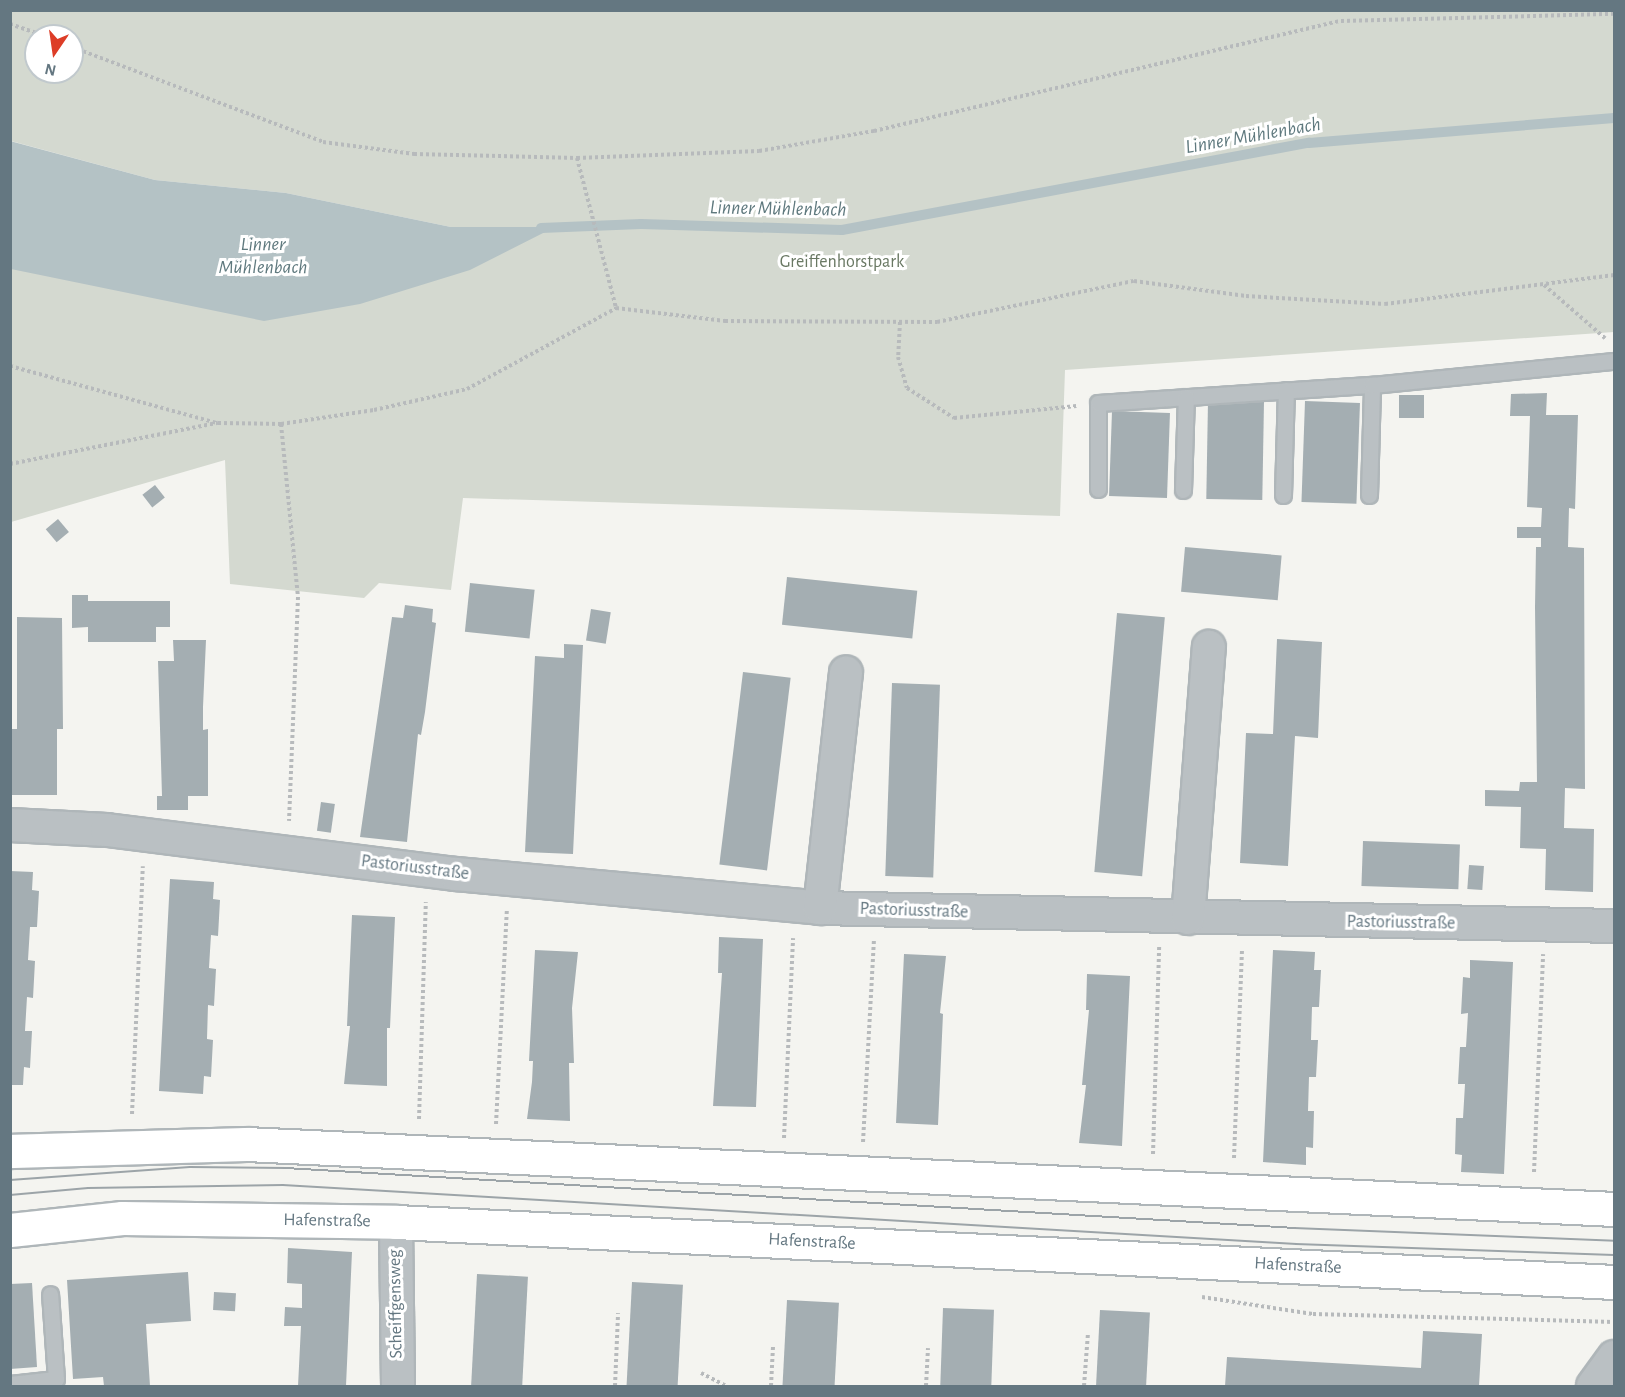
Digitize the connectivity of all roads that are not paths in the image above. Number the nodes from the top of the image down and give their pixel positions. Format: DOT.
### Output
graph roads {
  1 [pos="1614,361"];
  2 [pos="1372,385"];
  3 [pos="1286,390"];
  4 [pos="1186,397"];
  5 [pos="1098,489"];
  6 [pos="1183,490"];
  7 [pos="1283,495"];
  8 [pos="1369,495"];
  9 [pos="1209,647"];
  10 [pos="846,672"];
  11 [pos="10,825"];
  12 [pos="807,907"];
  13 [pos="1174,918"];
  14 [pos="1614,926"];
  15 [pos="10,1151"];
  16 [pos="1614,1209"];
  17 [pos="396,1222"];
  18 [pos="10,1230"];
  19 [pos="1614,1282"];
  20 [pos="50,1294"];
  21 [pos="1614,1357"];
  22 [pos="10,1384"];
  23 [pos="1597,1385"];
  24 [pos="398,1386"];
  1 -- 2 [label="lane"];
  2 -- 3 [label="lane"];
  2 -- 8 [label="lane"];
  3 -- 4 [label="lane"];
  3 -- 7 [label="lane"];
  4 -- 5 [label="lane"];
  4 -- 6 [label="lane"];
  9 -- 13 [label="street"];
  10 -- 12 [label="street"];
  11 -- 12 [label="street, Pastoriusstraße"];
  12 -- 13 [label="street, Pastoriusstraße"];
  13 -- 14 [label="street, Pastoriusstraße"];
  15 -- 16 [label="main road"];
  17 -- 18 [label="main road, Hafenstraße"];
  17 -- 19 [label="main road, Hafenstraße"];
  17 -- 24 [label="street, Scheiffgensweg"];
  20 -- 22 [label="lane"];
  21 -- 23 [label="street"];
}
